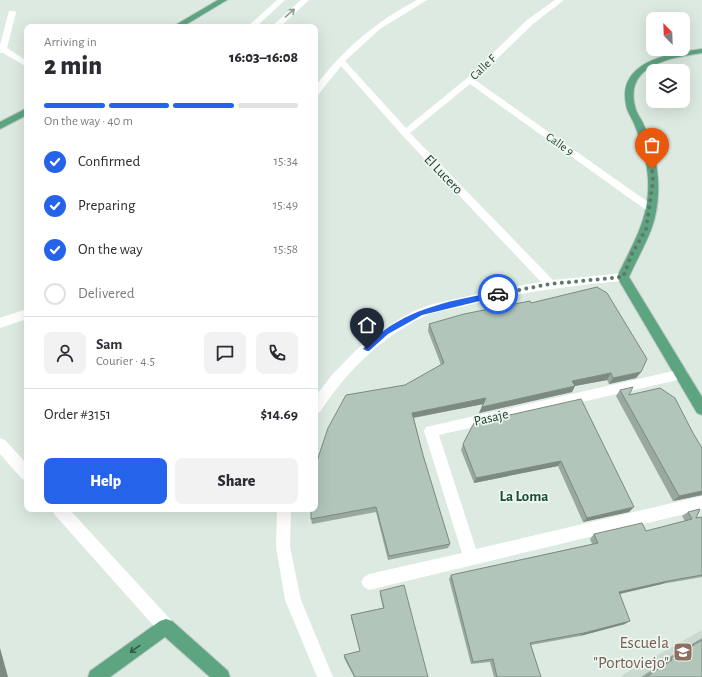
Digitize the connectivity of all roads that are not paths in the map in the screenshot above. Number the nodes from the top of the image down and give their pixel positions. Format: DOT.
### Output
graph roads {
  1 [pos="223,0"];
  2 [pos="281,0"];
  3 [pos="305,0"];
  4 [pos="423,0"];
  5 [pos="560,0"];
  6 [pos="12,13"];
  7 [pos="181,24"];
  8 [pos="254,24"];
  9 [pos="278,24"];
  10 [pos="2,50"];
  11 [pos="702,51"];
  12 [pos="341,61"];
  13 [pos="24,63"];
  14 [pos="470,80"];
  15 [pos="318,88"];
  16 [pos="24,113"];
  17 [pos="0,126"];
  18 [pos="405,133"];
  19 [pos="650,207"];
  20 [pos="623,277"];
  21 [pos="550,284"];
  22 [pos="24,315"];
  23 [pos="0,323"];
  24 [pos="682,374"];
  25 [pos="700,402"];
  26 [pos="318,403"];
  27 [pos="0,444"];
  28 [pos="24,471"];
  29 [pos="702,503"];
  30 [pos="62,512"];
  31 [pos="284,512"];
  32 [pos="471,558"];
  33 [pos="369,582"];
  34 [pos="166,627"];
  35 [pos="96,677"];
  36 [pos="222,677"];
  37 [pos="325,677"];
  1 -- 7 [label="main road"];
  2 -- 8 [label="street"];
  9 -- 3 [label="street, one-way"];
  4 -- 12 [label="street"];
  5 -- 14 [label="street, Calle F"];
  6 -- 10 [label="street"];
  10 -- 13 [label="street"];
  11 -- 19 [label="main road"];
  12 -- 15 [label="street"];
  12 -- 18 [label="street, El Lucero"];
  14 -- 18 [label="street, Calle F"];
  14 -- 19 [label="street, Calle 9"];
  16 -- 17 [label="main road"];
  18 -- 21 [label="street, El Lucero"];
  19 -- 20 [label="main road"];
  20 -- 21 [label="street"];
  20 -- 24 [label="main road"];
  21 -- 26 [label="street"];
  22 -- 23 [label="street"];
  24 -- 25 [label="main road"];
  24 -- 32 [label="street, Pasaje"];
  27 -- 28 [label="street"];
  29 -- 32 [label="street"];
  30 -- 34 [label="street"];
  31 -- 37 [label="street"];
  32 -- 33 [label="street"];
  34 -- 35 [label="main road, one-way"];
  34 -- 36 [label="main road"];
}
